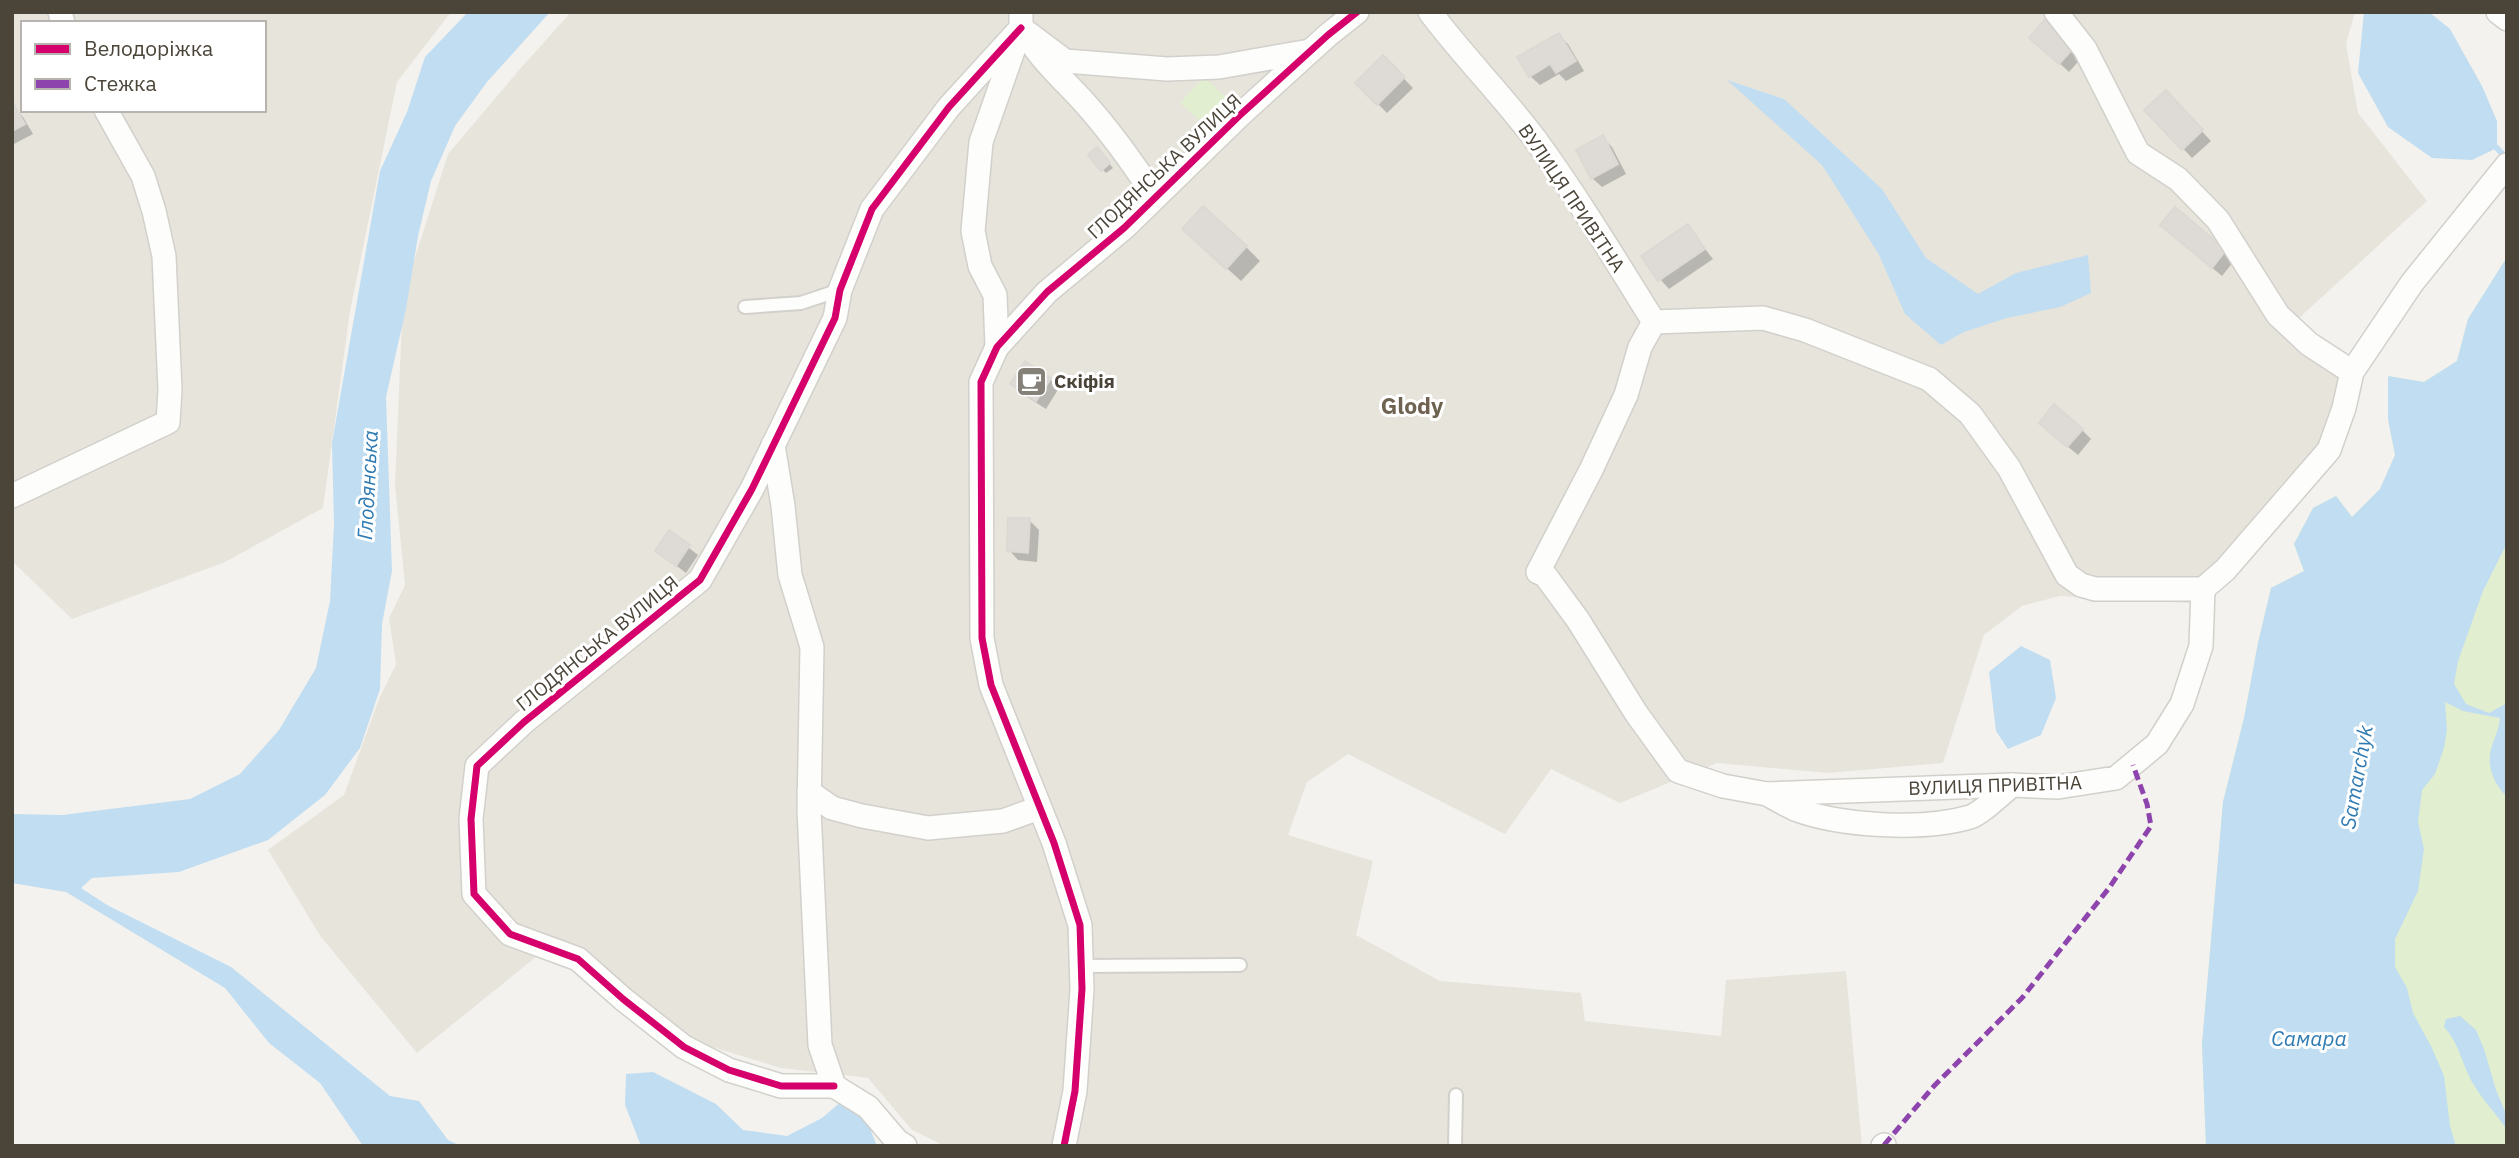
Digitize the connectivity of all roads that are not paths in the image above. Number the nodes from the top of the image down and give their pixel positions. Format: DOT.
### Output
graph roads {
  1 [pos="1357,12"];
  2 [pos="1430,12"];
  3 [pos="2498,12"];
  4 [pos="2059,13"];
  5 [pos="2507,19"];
  6 [pos="1021,20"];
  7 [pos="1311,50"];
  8 [pos="107,112"];
  9 [pos="2507,165"];
  10 [pos="1155,197"];
  11 [pos="840,290"];
  12 [pos="745,307"];
  13 [pos="1654,323"];
  14 [pos="997,347"];
  15 [pos="2352,372"];
  16 [pos="773,445"];
  17 [pos="12,496"];
  18 [pos="2203,589"];
  19 [pos="2012,785"];
  20 [pos="809,792"];
  21 [pos="1767,794"];
  22 [pos="1039,808"];
  23 [pos="1240,965"];
  24 [pos="1082,966"];
  25 [pos="834,1086"];
  26 [pos="1456,1095"];
  27 [pos="905,1146"];
  28 [pos="1064,1146"];
  29 [pos="1455,1146"];
  1 -- 7 [label="street, ГЛОДЯНСЬКА ВУЛИЦЯ"];
  2 -- 13 [label="street, ВУЛИЦЯ ПРИВІТНА"];
  3 -- 5 [label="street"];
  4 -- 15 [label="street"];
  6 -- 7 [label="street, ГЛОДЯНСЬКА ВУЛИЦЯ"];
  6 -- 10 [label="street"];
  6 -- 11 [label="street, ГЛОДЯНСЬКА ВУЛИЦЯ"];
  6 -- 14 [label="street"];
  7 -- 10 [label="street, ГЛОДЯНСЬКА ВУЛИЦЯ"];
  8 -- 17 [label="street"];
  9 -- 15 [label="street"];
  10 -- 14 [label="street, ГЛОДЯНСЬКА ВУЛИЦЯ"];
  11 -- 12 [label="lane"];
  11 -- 16 [label="street, ГЛОДЯНСЬКА ВУЛИЦЯ"];
  13 -- 18 [label="street"];
  13 -- 21 [label="street, ВУЛИЦЯ ПРИВІТНА"];
  14 -- 22 [label="street"];
  15 -- 18 [label="street"];
  16 -- 20 [label="street"];
  16 -- 25 [label="street, ГЛОДЯНСЬКА ВУЛИЦЯ"];
  18 -- 19 [label="street, ВУЛИЦЯ ПРИВІТНА"];
  19 -- 21 [label="street, ВУЛИЦЯ ПРИВІТНА"];
  19 -- 21 [label="street"];
  20 -- 22 [label="street"];
  20 -- 25 [label="street"];
  22 -- 24 [label="street"];
  23 -- 24 [label="lane"];
  24 -- 28 [label="street"];
  25 -- 27 [label="street"];
  26 -- 29 [label="lane"];
}
